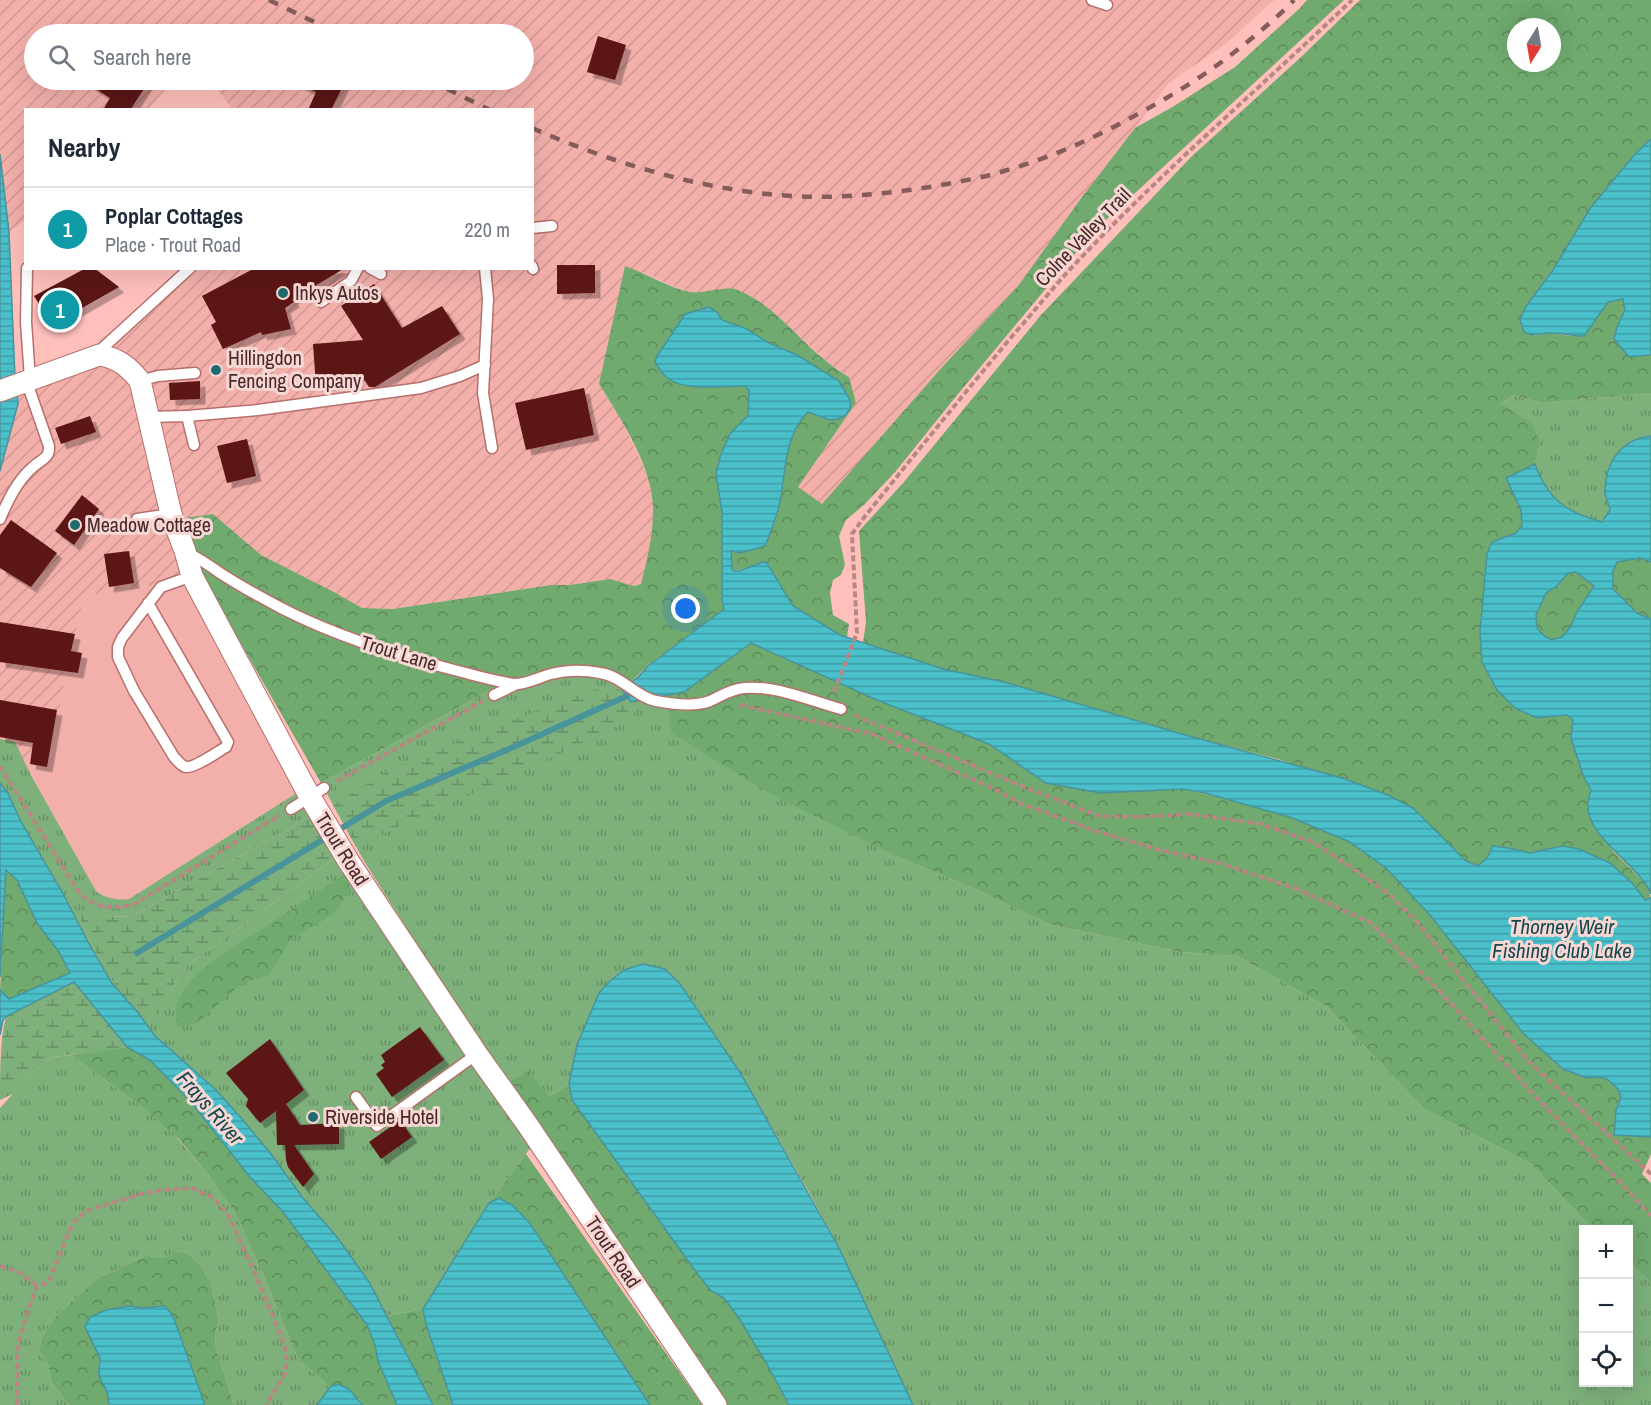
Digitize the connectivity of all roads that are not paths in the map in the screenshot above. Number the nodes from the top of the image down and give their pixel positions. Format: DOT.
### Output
graph roads {
  1 [pos="1092,0"];
  2 [pos="1107,5"];
  3 [pos="552,226"];
  4 [pos="534,228"];
  5 [pos="27,270"];
  6 [pos="188,270"];
  7 [pos="357,270"];
  8 [pos="374,270"];
  9 [pos="485,270"];
  10 [pos="381,274"];
  11 [pos="321,302"];
  12 [pos="94,356"];
  13 [pos="484,365"];
  14 [pos="195,374"];
  15 [pos="28,380"];
  16 [pos="141,381"];
  17 [pos="0,391"];
  18 [pos="187,416"];
  19 [pos="149,417"];
  20 [pos="194,445"];
  21 [pos="492,448"];
  22 [pos="171,514"];
  23 [pos="0,519"];
  24 [pos="137,519"];
  25 [pos="185,551"];
  26 [pos="192,576"];
  27 [pos="148,603"];
  28 [pos="517,684"];
  29 [pos="494,695"];
  30 [pos="841,709"];
  31 [pos="317,797"];
  32 [pos="291,808"];
  33 [pos="477,1053"];
  34 [pos="356,1097"];
  35 [pos="716,1405"];
  1 -- 2 [label="lane"];
  3 -- 4 [label="lane"];
  5 -- 15 [label="lane"];
  6 -- 12 [label="lane"];
  7 -- 11 [label="lane"];
  8 -- 10 [label="lane"];
  9 -- 13 [label="lane"];
  12 -- 15 [label="street"];
  12 -- 16 [label="street"];
  13 -- 18 [label="lane"];
  13 -- 21 [label="lane"];
  14 -- 16 [label="lane"];
  15 -- 17 [label="street"];
  15 -- 23 [label="lane"];
  16 -- 19 [label="street, Trout Road"];
  18 -- 19 [label="lane"];
  18 -- 20 [label="lane"];
  19 -- 22 [label="street, Trout Road"];
  22 -- 24 [label="lane"];
  22 -- 25 [label="street, Trout Road"];
  25 -- 26 [label="street, Trout Road"];
  25 -- 28 [label="lane, Trout Lane"];
  26 -- 27 [label="lane"];
  26 -- 31 [label="street, Trout Road"];
  27 -- 27 [label="lane"];
  28 -- 29 [label="lane"];
  28 -- 30 [label="lane, Trout Lane"];
  31 -- 32 [label="lane"];
  31 -- 33 [label="street, Trout Road"];
  33 -- 34 [label="lane"];
  33 -- 35 [label="street, Trout Road"];
}
